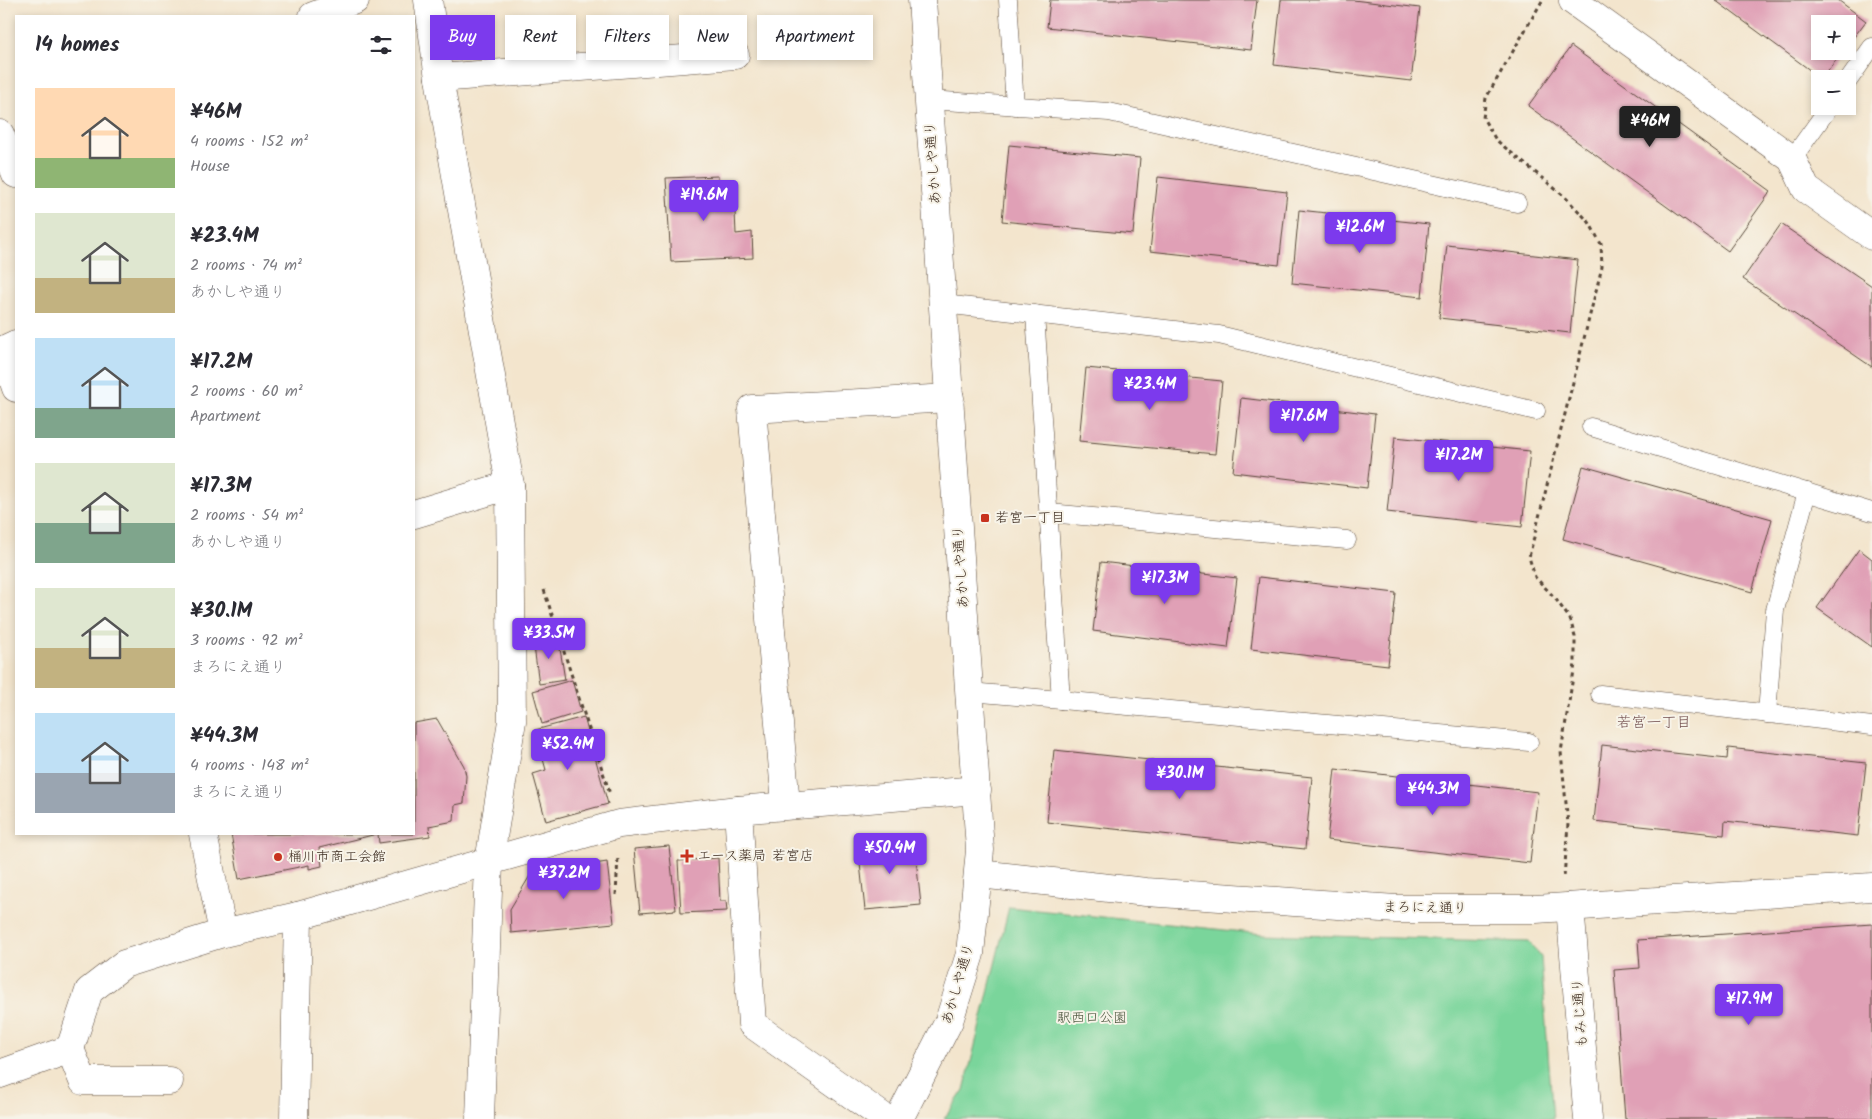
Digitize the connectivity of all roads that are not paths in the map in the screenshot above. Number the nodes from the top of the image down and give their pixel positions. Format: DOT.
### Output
graph roads {
  1 [pos="355,0"];
  2 [pos="428,0"];
  3 [pos="922,0"];
  4 [pos="1008,0"];
  5 [pos="1573,1"];
  6 [pos="316,15"];
  7 [pos="1872,46"];
  8 [pos="679,59"];
  9 [pos="1856,70"];
  10 [pos="440,78"];
  11 [pos="929,100"];
  12 [pos="1015,106"];
  13 [pos="1824,115"];
  14 [pos="15,129"];
  15 [pos="0,134"];
  16 [pos="1792,159"];
  17 [pos="15,172"];
  18 [pos="1517,202"];
  19 [pos="1872,236"];
  20 [pos="943,304"];
  21 [pos="1035,314"];
  22 [pos="15,344"];
  23 [pos="15,385"];
  24 [pos="950,398"];
  25 [pos="1536,411"];
  26 [pos="1592,427"];
  27 [pos="510,485"];
  28 [pos="1807,492"];
  29 [pos="1872,512"];
  30 [pos="1048,513"];
  31 [pos="415,514"];
  32 [pos="1348,540"];
  33 [pos="970,692"];
  34 [pos="1600,694"];
  35 [pos="1062,700"];
  36 [pos="1767,714"];
  37 [pos="1872,726"];
  38 [pos="1529,742"];
  39 [pos="976,790"];
  40 [pos="786,805"];
  41 [pos="738,810"];
  42 [pos="203,835"];
  43 [pos="489,862"];
  44 [pos="979,874"];
  45 [pos="1872,887"];
  46 [pos="1570,908"];
  47 [pos="298,916"];
  48 [pos="223,933"];
  49 [pos="70,1049"];
  50 [pos="0,1074"];
  51 [pos="169,1081"];
  52 [pos="294,1119"];
  53 [pos="480,1119"];
  54 [pos="886,1119"];
  55 [pos="899,1119"];
  56 [pos="1588,1119"];
  1 -- 6 [label="street"];
  2 -- 10 [label="street"];
  3 -- 11 [label="street, あかしや通り"];
  4 -- 12 [label="lane"];
  5 -- 16 [label="street"];
  7 -- 9 [label="lane"];
  8 -- 10 [label="street"];
  10 -- 27 [label="street"];
  11 -- 12 [label="lane"];
  11 -- 20 [label="street, あかしや通り"];
  12 -- 18 [label="lane"];
  13 -- 16 [label="lane"];
  14 -- 15 [label="street"];
  15 -- 17 [label="street"];
  16 -- 19 [label="street"];
  20 -- 21 [label="lane"];
  20 -- 24 [label="street, あかしや通り"];
  21 -- 25 [label="lane"];
  21 -- 30 [label="lane"];
  22 -- 23 [label="street"];
  24 -- 33 [label="street, あかしや通り"];
  24 -- 40 [label="street"];
  26 -- 28 [label="lane"];
  27 -- 31 [label="street"];
  27 -- 43 [label="street"];
  28 -- 29 [label="lane"];
  28 -- 36 [label="lane"];
  30 -- 32 [label="lane"];
  30 -- 35 [label="lane"];
  33 -- 35 [label="lane"];
  33 -- 39 [label="street, あかしや通り"];
  34 -- 36 [label="lane"];
  35 -- 38 [label="lane"];
  36 -- 37 [label="lane"];
  39 -- 40 [label="street"];
  39 -- 44 [label="street, あかしや通り"];
  40 -- 41 [label="street"];
  41 -- 43 [label="street"];
  41 -- 54 [label="street"];
  42 -- 48 [label="street"];
  43 -- 47 [label="street"];
  43 -- 53 [label="street"];
  44 -- 46 [label="street, まろにえ通り"];
  44 -- 55 [label="street, あかしや通り"];
  45 -- 46 [label="street, まろにえ通り"];
  46 -- 56 [label="street, もみじ通り"];
  47 -- 48 [label="street"];
  47 -- 52 [label="street"];
  48 -- 49 [label="street"];
  49 -- 50 [label="street"];
  49 -- 51 [label="street"];
}
